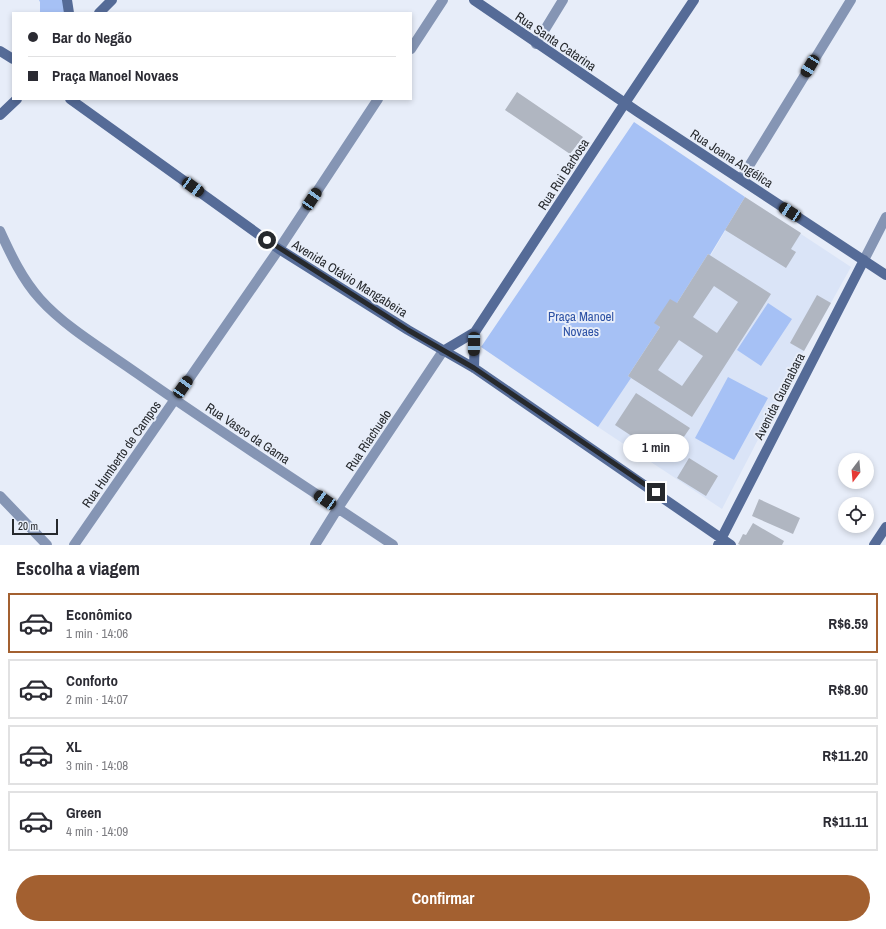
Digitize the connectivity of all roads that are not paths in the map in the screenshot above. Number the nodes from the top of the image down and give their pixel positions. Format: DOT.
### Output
graph roads {
  1 [pos="67,0"];
  2 [pos="112,0"];
  3 [pos="444,0"];
  4 [pos="474,0"];
  5 [pos="563,0"];
  6 [pos="694,0"];
  7 [pos="850,0"];
  8 [pos="69,12"];
  9 [pos="100,12"];
  10 [pos="536,44"];
  11 [pos="412,48"];
  12 [pos="0,51"];
  13 [pos="12,59"];
  14 [pos="16,100"];
  15 [pos="71,100"];
  16 [pos="377,100"];
  17 [pos="625,103"];
  18 [pos="0,115"];
  19 [pos="741,179"];
  20 [pos="886,217"];
  21 [pos="0,231"];
  22 [pos="279,248"];
  23 [pos="864,260"];
  24 [pos="886,275"];
  25 [pos="475,332"];
  26 [pos="443,351"];
  27 [pos="474,368"];
  28 [pos="174,400"];
  29 [pos="0,496"];
  30 [pos="338,508"];
  31 [pos="886,527"];
  32 [pos="720,541"];
  33 [pos="47,545"];
  34 [pos="74,545"];
  35 [pos="315,545"];
  36 [pos="393,545"];
  37 [pos="732,545"];
  38 [pos="874,545"];
  1 -- 8 [label="main road"];
  2 -- 9 [label="main road"];
  3 -- 11 [label="street"];
  4 -- 10 [label="main road, Rua Santa Catarina"];
  5 -- 10 [label="street"];
  6 -- 17 [label="main road, Rua Rui Barbosa"];
  7 -- 19 [label="street"];
  10 -- 17 [label="main road, Rua Santa Catarina"];
  12 -- 13 [label="main road"];
  14 -- 18 [label="main road"];
  15 -- 22 [label="main road, Avenida Otávio Mangabeira"];
  16 -- 22 [label="street, Rua Humberto de Campos"];
  17 -- 19 [label="main road, Rua Joana Angélica"];
  17 -- 25 [label="main road, Rua Rui Barbosa"];
  19 -- 23 [label="main road, Rua Joana Angélica"];
  20 -- 23 [label="street"];
  21 -- 28 [label="street, Rua Vasco da Gama"];
  22 -- 26 [label="main road, Avenida Otávio Mangabeira"];
  22 -- 28 [label="street, Rua Humberto de Campos"];
  23 -- 24 [label="main road, Rua Joana Angélica"];
  23 -- 32 [label="main road, Avenida Guanabara"];
  25 -- 26 [label="main road, Rua Rui Barbosa"];
  25 -- 27 [label="main road"];
  26 -- 27 [label="main road"];
  26 -- 30 [label="street, Rua Riachuelo"];
  27 -- 32 [label="main road"];
  28 -- 30 [label="street, Rua Vasco da Gama"];
  28 -- 34 [label="street, Rua Humberto de Campos"];
  29 -- 33 [label="street"];
  30 -- 35 [label="street, Rua Riachuelo"];
  30 -- 36 [label="street, Rua Vasco da Gama"];
  31 -- 38 [label="main road"];
  32 -- 37 [label="main road"];
}
